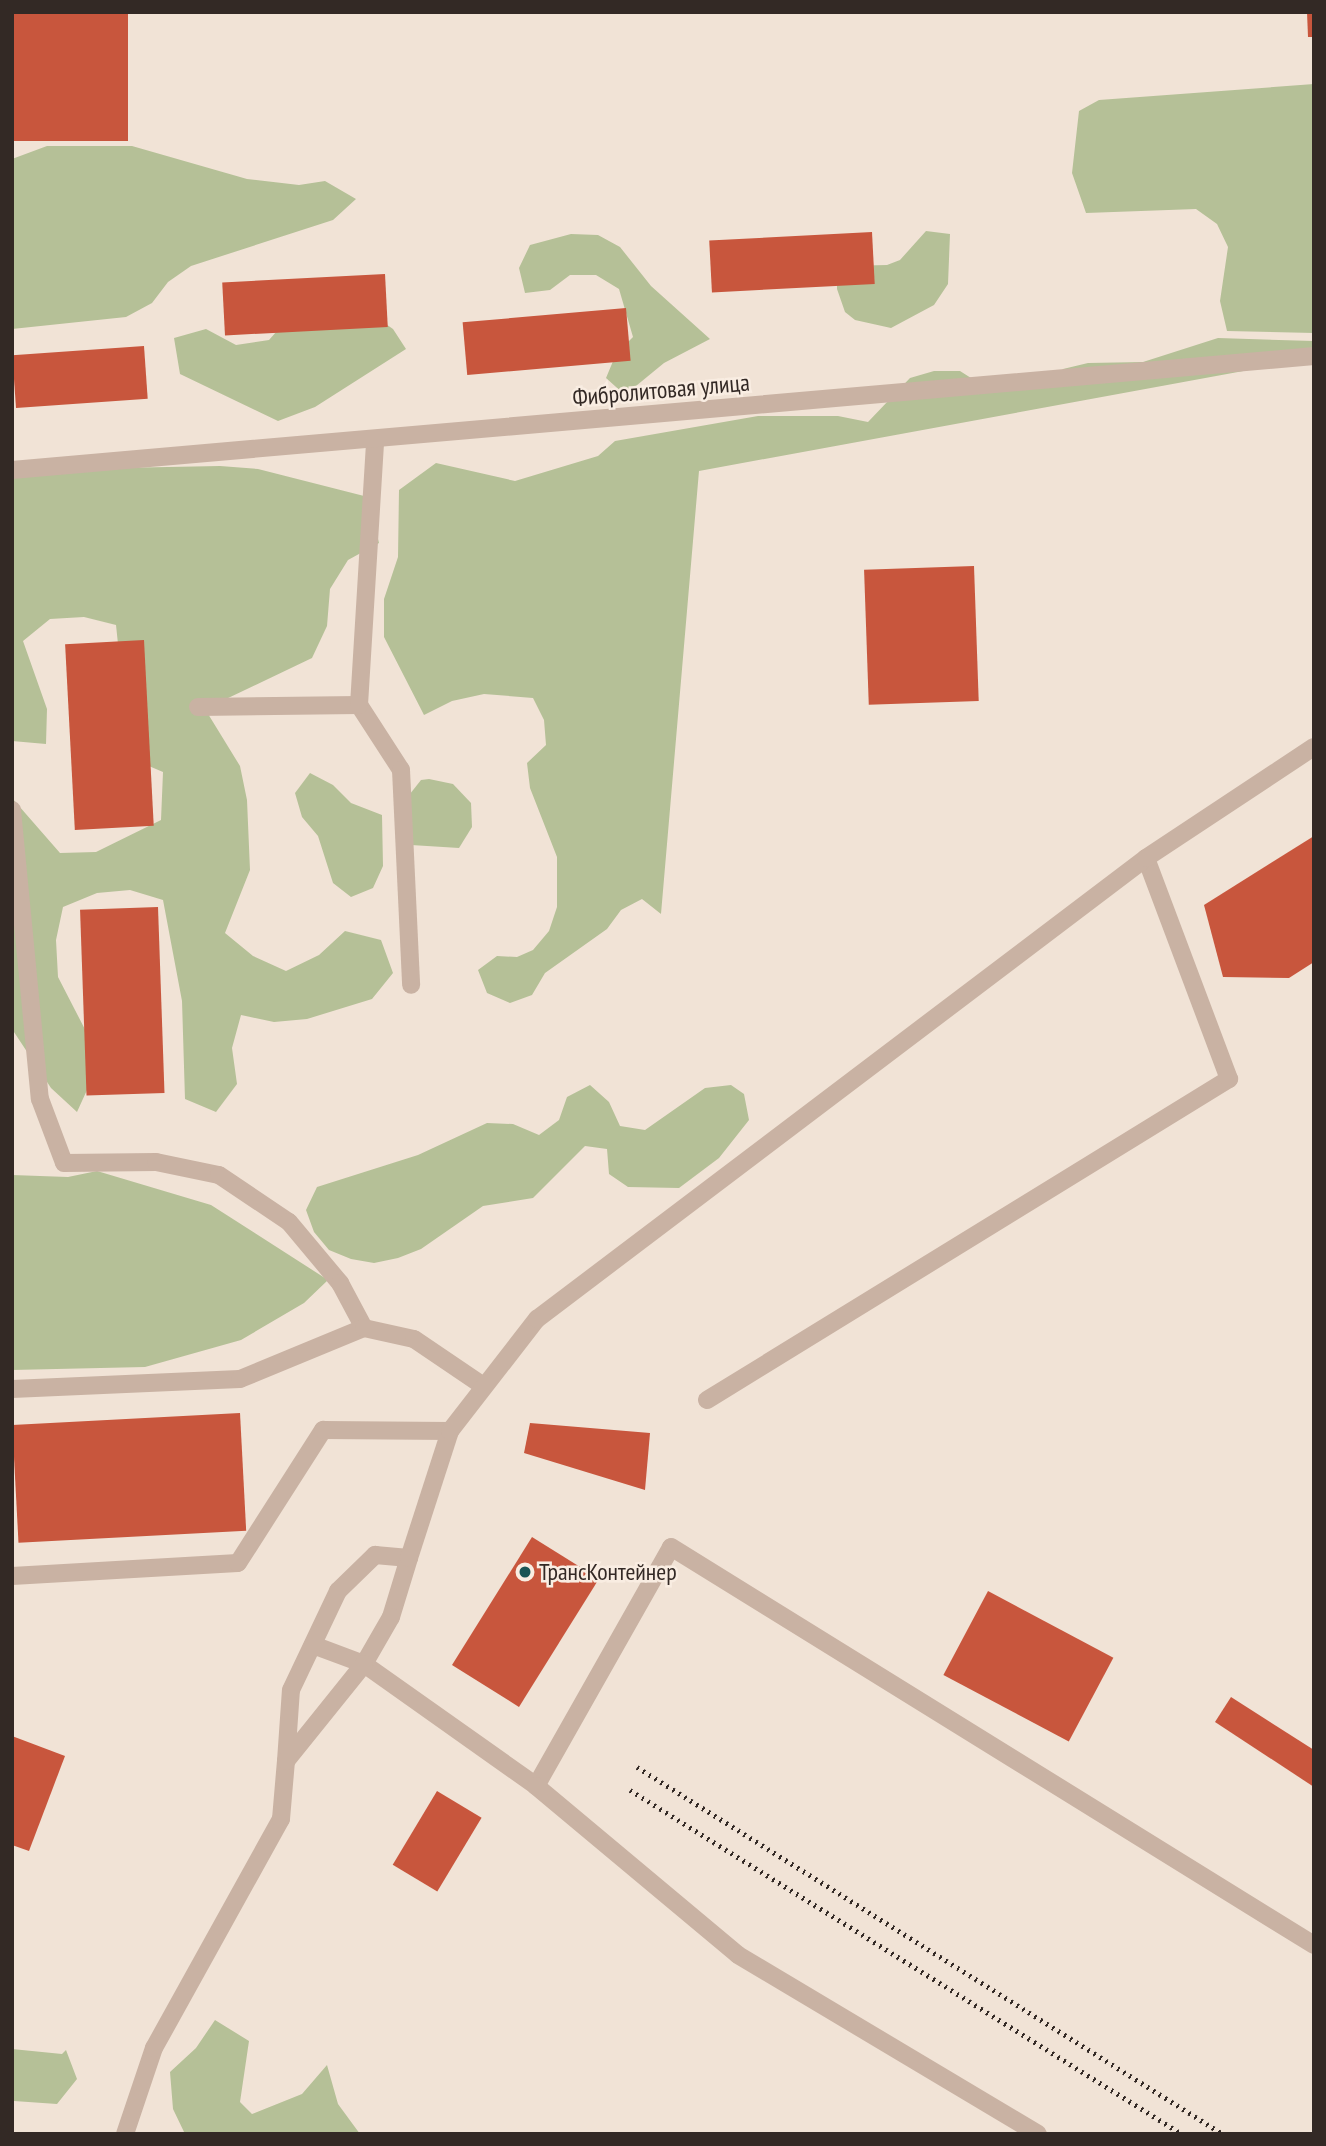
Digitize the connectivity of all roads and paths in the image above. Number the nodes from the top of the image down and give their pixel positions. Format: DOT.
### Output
graph roads {
  1 [pos="1314,356"];
  2 [pos="375,440"];
  3 [pos="12,470"];
  4 [pos="359,705"];
  5 [pos="198,707"];
  6 [pos="1314,747"];
  7 [pos="12,810"];
  8 [pos="1146,858"];
  9 [pos="411,985"];
  10 [pos="364,1328"];
  11 [pos="482,1385"];
  12 [pos="12,1389"];
  13 [pos="707,1400"];
  14 [pos="450,1431"];
  15 [pos="409,1558"];
  16 [pos="12,1576"];
  17 [pos="313,1645"];
  18 [pos="364,1664"];
  19 [pos="286,1761"];
  20 [pos="536,1786"];
  21 [pos="1314,1945"];
  22 [pos="125,2134"];
  23 [pos="1038,2134"];
  1 -- 2 [label="street, Фибролитовая улица"];
  2 -- 3 [label="street, Фибролитовая улица"];
  2 -- 4 [label="street"];
  4 -- 5 [label="street"];
  4 -- 9 [label="street"];
  6 -- 8 [label="street"];
  7 -- 10 [label="street"];
  8 -- 11 [label="street"];
  8 -- 13 [label="street"];
  10 -- 11 [label="street"];
  10 -- 12 [label="street"];
  11 -- 14 [label="street"];
  14 -- 15 [label="street"];
  14 -- 16 [label="street"];
  15 -- 17 [label="street"];
  15 -- 18 [label="street"];
  17 -- 18 [label="street"];
  17 -- 19 [label="street"];
  18 -- 19 [label="street"];
  18 -- 20 [label="street"];
  19 -- 22 [label="street"];
  20 -- 21 [label="street"];
  20 -- 23 [label="street"];
}
